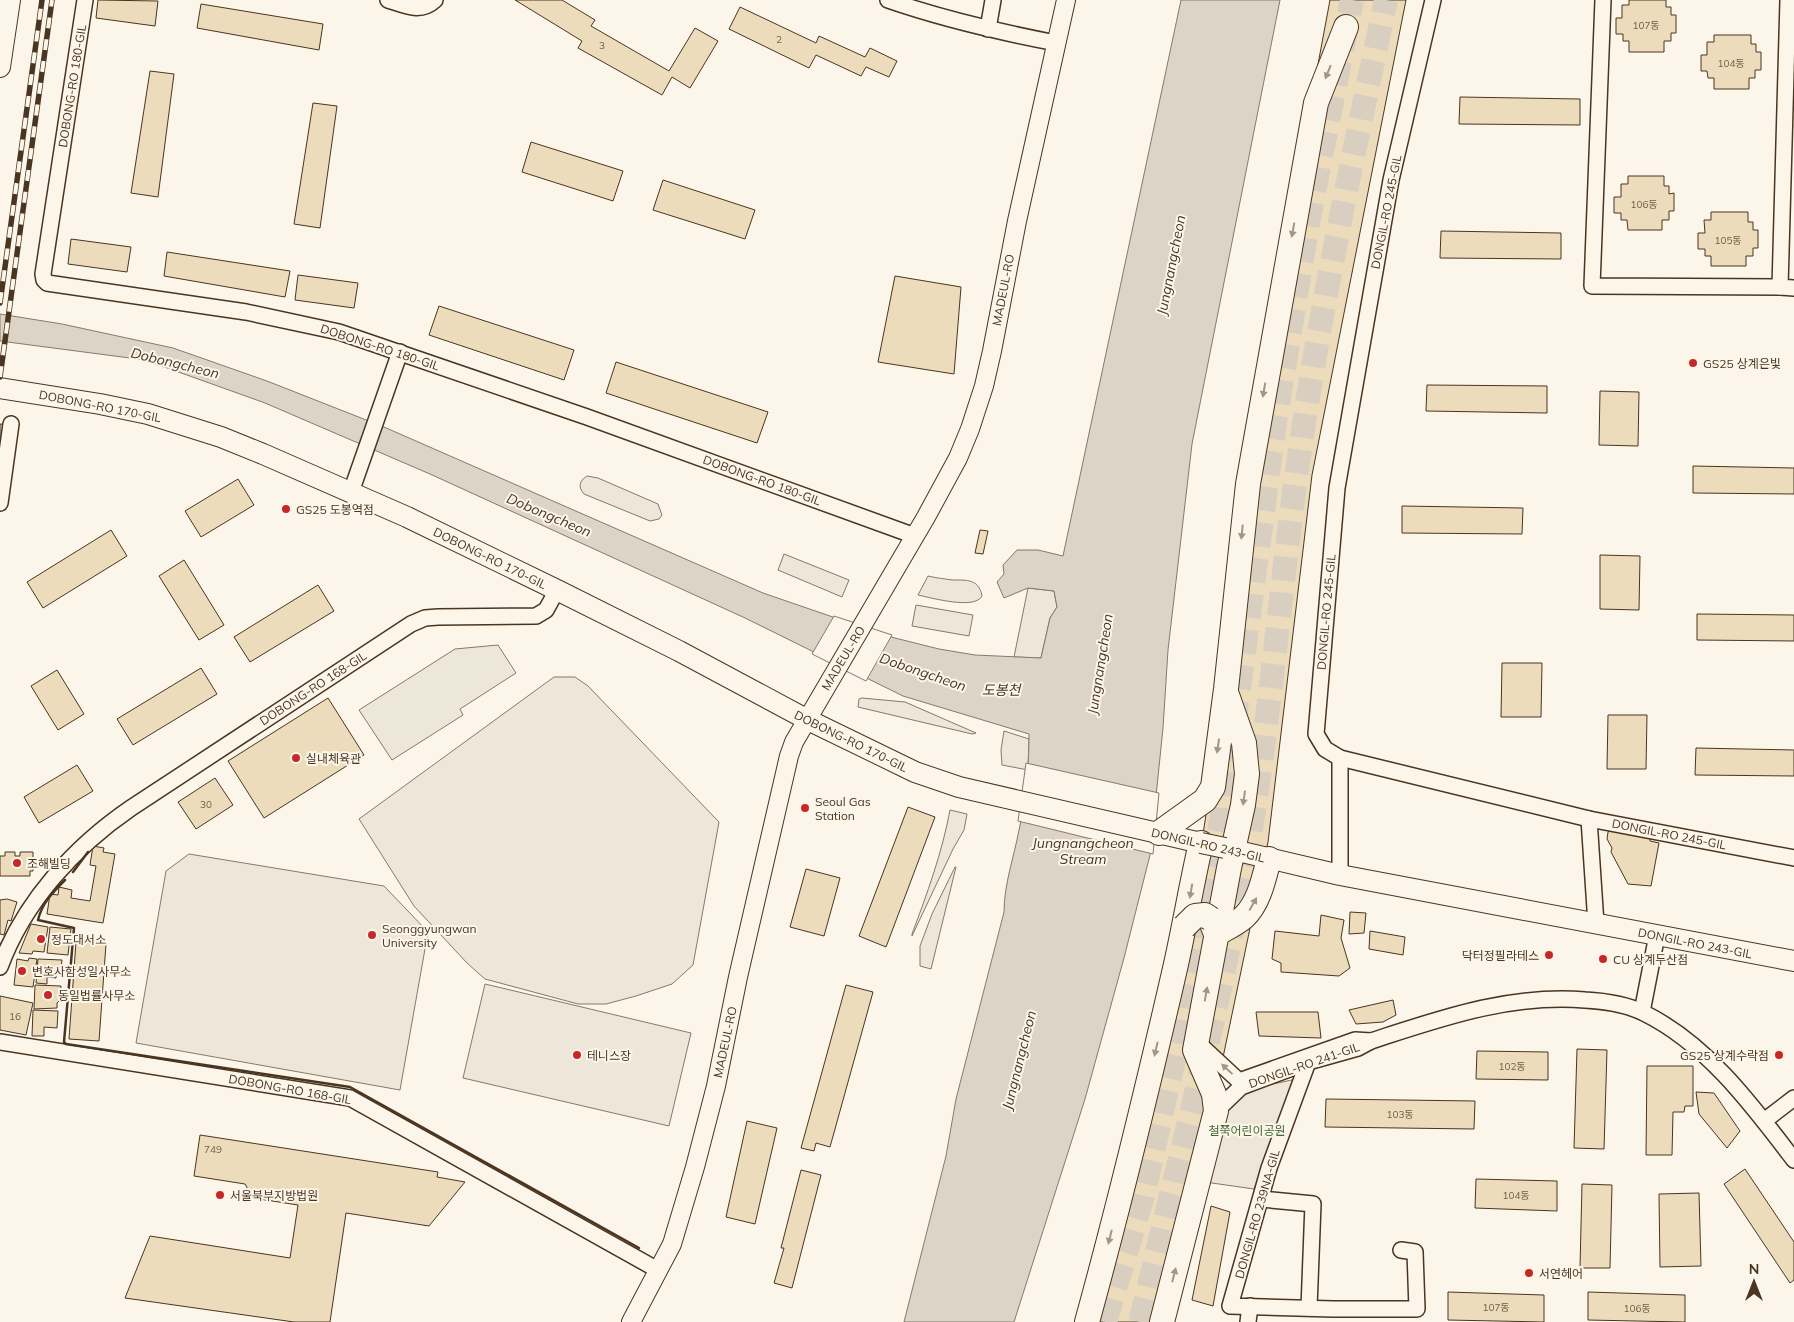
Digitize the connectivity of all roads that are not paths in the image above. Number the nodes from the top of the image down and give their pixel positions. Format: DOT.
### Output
graph roads {
  1 [pos="10,0"];
  2 [pos="85,0"];
  3 [pos="388,0"];
  4 [pos="435,0"];
  5 [pos="888,0"];
  6 [pos="993,0"];
  7 [pos="1066,0"];
  8 [pos="1433,0"];
  9 [pos="1603,0"];
  10 [pos="1788,0"];
  11 [pos="1346,26"];
  12 [pos="988,30"];
  13 [pos="1056,43"];
  14 [pos="0,67"];
  15 [pos="1787,287"];
  16 [pos="397,359"];
  17 [pos="0,388"];
  18 [pos="11,424"];
  19 [pos="351,492"];
  20 [pos="0,503"];
  21 [pos="915,536"];
  22 [pos="557,590"];
  23 [pos="1227,695"];
  24 [pos="806,719"];
  25 [pos="1340,758"];
  26 [pos="959,787"];
  27 [pos="1589,819"];
  28 [pos="1159,833"];
  29 [pos="1201,843"];
  30 [pos="1229,849"];
  31 [pos="1794,858"];
  32 [pos="1269,859"];
  33 [pos="1340,875"];
  34 [pos="1596,924"];
  35 [pos="1184,927"];
  36 [pos="1213,927"];
  37 [pos="1657,935"];
  38 [pos="1794,961"];
  39 [pos="0,967"];
  40 [pos="1642,1012"];
  41 [pos="1371,1041"];
  42 [pos="0,1042"];
  43 [pos="1197,1042"];
  44 [pos="1308,1062"];
  45 [pos="1794,1098"];
  46 [pos="1216,1111"];
  47 [pos="1764,1121"];
  48 [pos="1794,1160"];
  49 [pos="1261,1199"];
  50 [pos="1401,1250"];
  51 [pos="658,1270"];
  52 [pos="1250,1306"];
  53 [pos="1310,1308"];
  54 [pos="1334,1316"];
  55 [pos="1417,1316"];
  56 [pos="632,1322"];
  57 [pos="1087,1322"];
  58 [pos="1162,1322"];
  59 [pos="1248,1322"];
  1 -- 14 [label="main road"];
  2 -- 16 [label="street, DOBONG-RO 180-GIL"];
  3 -- 4 [label="street"];
  5 -- 12 [label="street"];
  6 -- 12 [label="street"];
  7 -- 13 [label="street, MADEUL-RO"];
  8 -- 25 [label="street, DONGIL-RO 245-GIL"];
  9 -- 15 [label="street"];
  10 -- 15 [label="street"];
  11 -- 23 [label="highway, one-way"];
  12 -- 13 [label="street"];
  13 -- 21 [label="street, MADEUL-RO"];
  16 -- 19 [label="street"];
  16 -- 21 [label="street, DOBONG-RO 180-GIL"];
  17 -- 19 [label="main road, DOBONG-RO 170-GIL"];
  18 -- 20 [label="street"];
  19 -- 22 [label="main road, DOBONG-RO 170-GIL"];
  21 -- 24 [label="street, MADEUL-RO"];
  22 -- 24 [label="main road, DOBONG-RO 170-GIL"];
  22 -- 39 [label="street, DOBONG-RO 168-GIL"];
  23 -- 28 [label="highway, one-way"];
  23 -- 30 [label="highway, one-way"];
  24 -- 26 [label="main road, DOBONG-RO 170-GIL"];
  24 -- 51 [label="street, MADEUL-RO"];
  25 -- 27 [label="street, DONGIL-RO 245-GIL"];
  25 -- 33 [label="street"];
  26 -- 28 [label="main road, DONGIL-RO 243-GIL"];
  27 -- 31 [label="street, DONGIL-RO 245-GIL"];
  27 -- 34 [label="street"];
  28 -- 29 [label="main road, DONGIL-RO 243-GIL"];
  29 -- 30 [label="main road, DONGIL-RO 243-GIL, bridge"];
  29 -- 35 [label="highway, one-way"];
  30 -- 32 [label="main road, DONGIL-RO 243-GIL"];
  30 -- 36 [label="highway"];
  32 -- 33 [label="main road, DONGIL-RO 243-GIL"];
  36 -- 32 [label="highway, one-way"];
  33 -- 34 [label="main road, DONGIL-RO 243-GIL"];
  34 -- 37 [label="main road, DONGIL-RO 243-GIL"];
  35 -- 36 [label="highway, bridge"];
  35 -- 57 [label="highway, one-way"];
  43 -- 36 [label="highway, one-way"];
  37 -- 38 [label="main road, DONGIL-RO 243-GIL"];
  37 -- 40 [label="street"];
  40 -- 41 [label="street, DONGIL-RO 241-GIL"];
  40 -- 47 [label="street, DONGIL-RO 241-GIL"];
  41 -- 43 [label="street, DONGIL-RO 241-GIL, one-way"];
  41 -- 44 [label="street, DONGIL-RO 241-GIL"];
  42 -- 51 [label="street, DOBONG-RO 168-GIL"];
  43 -- 46 [label="highway"];
  44 -- 46 [label="street, DONGIL-RO 241-GIL"];
  44 -- 49 [label="street, DONGIL-RO 239NA-GIL"];
  45 -- 47 [label="street"];
  58 -- 46 [label="highway, one-way"];
  47 -- 48 [label="street, DONGIL-RO 241-GIL"];
  49 -- 52 [label="street, DONGIL-RO 239NA-GIL"];
  49 -- 53 [label="street"];
  50 -- 55 [label="street"];
  51 -- 56 [label="street, MADEUL-RO"];
  52 -- 53 [label="street"];
  52 -- 59 [label="street"];
  53 -- 54 [label="street"];
  54 -- 55 [label="street"];
}
